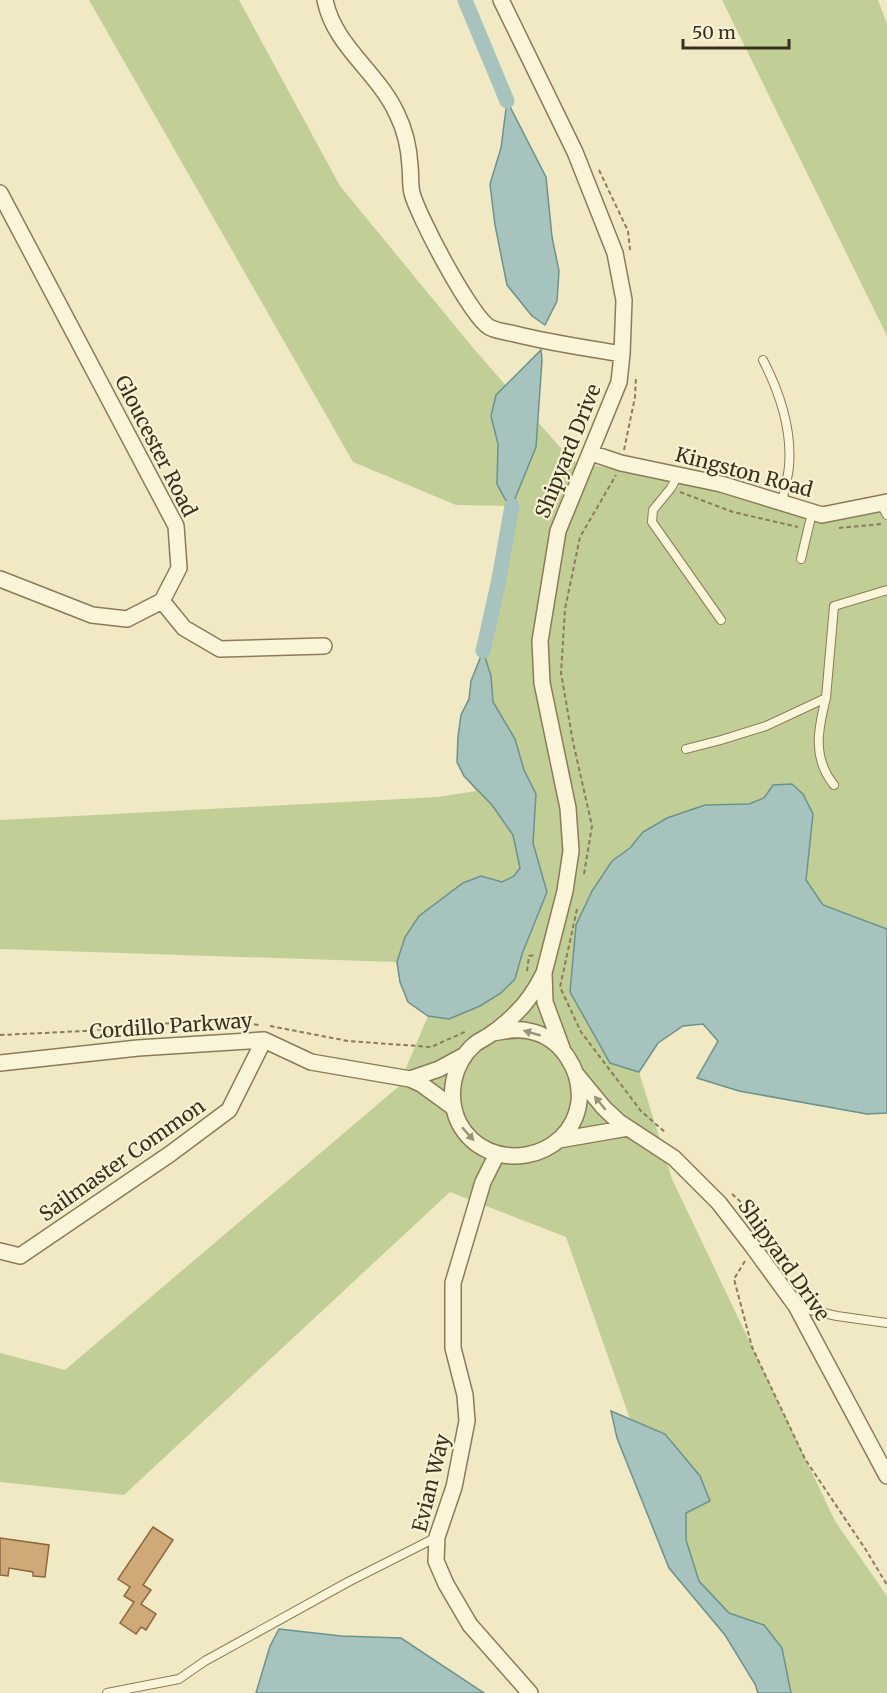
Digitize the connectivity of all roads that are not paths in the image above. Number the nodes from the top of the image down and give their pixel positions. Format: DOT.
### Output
graph roads {
  1 [pos="325,0"];
  2 [pos="501,0"];
  3 [pos="0,193"];
  4 [pos="622,354"];
  5 [pos="763,360"];
  6 [pos="591,453"];
  7 [pos="678,474"];
  8 [pos="782,503"];
  9 [pos="885,507"];
  10 [pos="812,513"];
  11 [pos="801,559"];
  12 [pos="0,579"];
  13 [pos="887,590"];
  14 [pos="162,601"];
  15 [pos="722,620"];
  16 [pos="324,646"];
  17 [pos="826,698"];
  18 [pos="686,749"];
  19 [pos="834,785"];
  20 [pos="544,973"];
  21 [pos="267,1033"];
  22 [pos="493,1034"];
  23 [pos="562,1050"];
  24 [pos="463,1056"];
  25 [pos="0,1063"];
  26 [pos="576,1074"];
  27 [pos="410,1079"];
  28 [pos="454,1108"];
  29 [pos="628,1128"];
  30 [pos="560,1140"];
  31 [pos="497,1154"];
  32 [pos="0,1251"];
  33 [pos="796,1306"];
  34 [pos="887,1323"];
  35 [pos="887,1476"];
  36 [pos="437,1537"];
  37 [pos="107,1693"];
  38 [pos="530,1693"];
  1 -- 4 [label="street"];
  2 -- 4 [label="street, Shipyard Drive"];
  3 -- 14 [label="street, Gloucester Road"];
  4 -- 6 [label="street, Shipyard Drive"];
  5 -- 8 [label="lane"];
  6 -- 7 [label="street, Kingston Road"];
  6 -- 20 [label="street, Shipyard Drive"];
  7 -- 8 [label="street, Kingston Road"];
  7 -- 15 [label="lane"];
  8 -- 10 [label="street, Kingston Road"];
  9 -- 10 [label="street, Kingston Road"];
  10 -- 11 [label="lane"];
  12 -- 14 [label="street"];
  13 -- 17 [label="lane"];
  14 -- 16 [label="street"];
  17 -- 18 [label="lane"];
  17 -- 19 [label="lane"];
  20 -- 22 [label="street, Shipyard Drive"];
  20 -- 23 [label="street, Shipyard Drive"];
  21 -- 25 [label="street, Cordillo Parkway"];
  21 -- 27 [label="street, Cordillo Parkway"];
  21 -- 32 [label="street, Sailmaster Common"];
  23 -- 22 [label="street, one-way"];
  22 -- 24 [label="street"];
  23 -- 26 [label="street"];
  24 -- 27 [label="street, Cordillo Parkway"];
  24 -- 28 [label="street"];
  29 -- 26 [label="street, Shipyard Drive, one-way"];
  26 -- 30 [label="street"];
  27 -- 28 [label="street, Cordillo Parkway"];
  28 -- 31 [label="street, one-way"];
  29 -- 30 [label="street"];
  29 -- 33 [label="street, Shipyard Drive"];
  30 -- 31 [label="street"];
  31 -- 36 [label="street, Evian Way"];
  33 -- 34 [label="lane"];
  33 -- 35 [label="street, Shipyard Drive"];
  36 -- 37 [label="lane"];
  36 -- 38 [label="street, Evian Way"];
}
